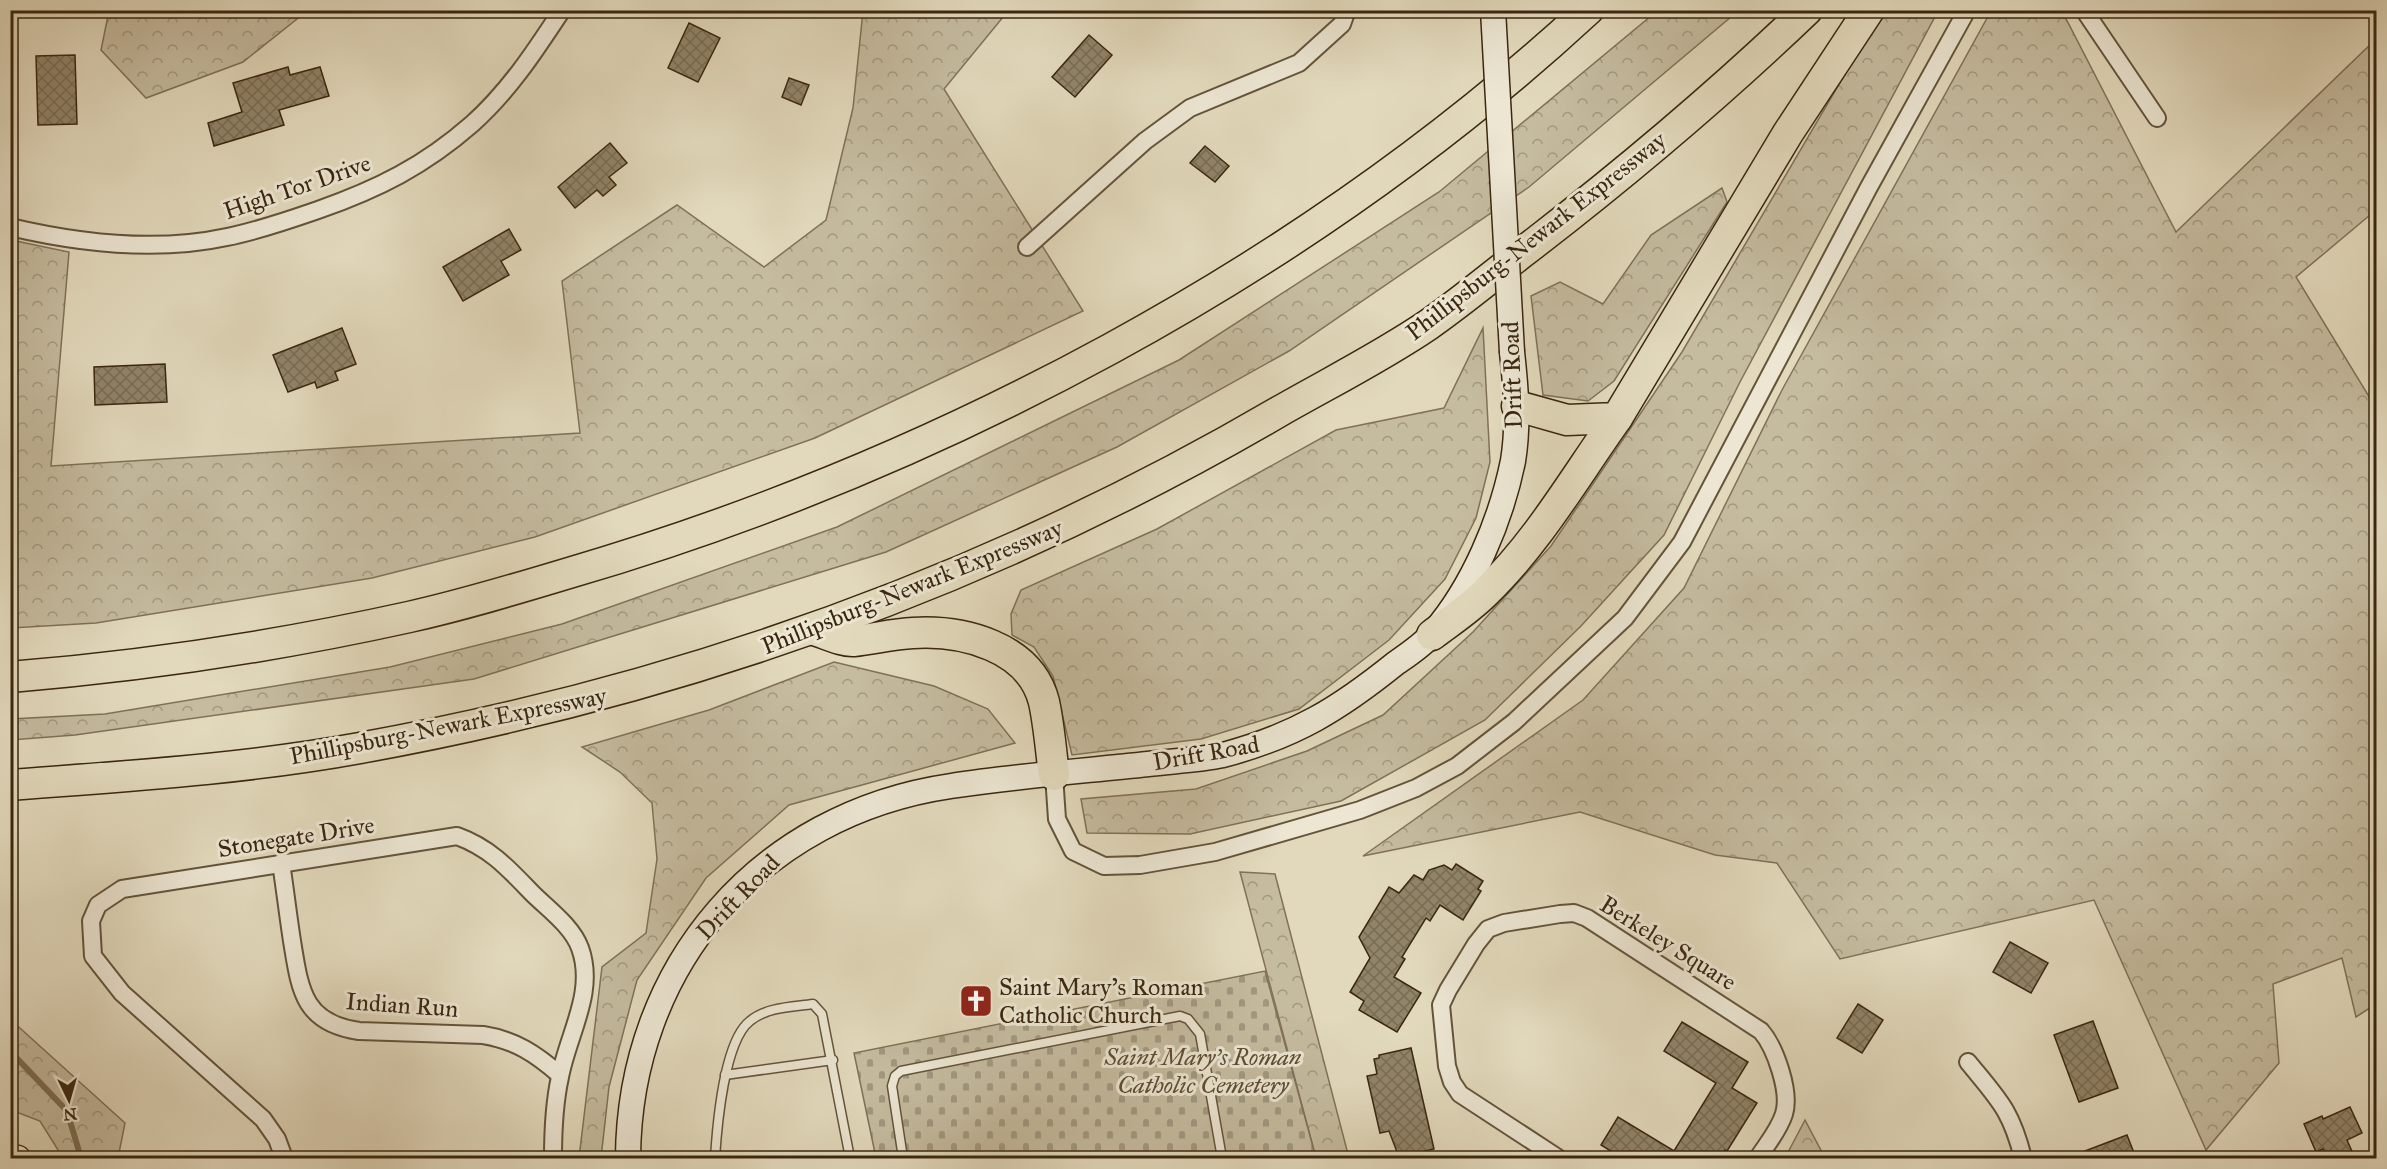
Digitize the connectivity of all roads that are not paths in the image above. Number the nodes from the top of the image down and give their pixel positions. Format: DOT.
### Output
graph roads {
  1 [pos="562,10"];
  2 [pos="1347,10"];
  3 [pos="1493,10"];
  4 [pos="1588,10"];
  5 [pos="1806,10"];
  6 [pos="1869,10"];
  7 [pos="1967,10"];
  8 [pos="2084,10"];
  9 [pos="2157,118"];
  10 [pos="10,227"];
  11 [pos="1027,247"];
  12 [pos="1517,406"];
  13 [pos="1617,418"];
  14 [pos="814,630"];
  15 [pos="1432,635"];
  16 [pos="10,677"];
  17 [pos="1054,774"];
  18 [pos="10,785"];
  19 [pos="281,863"];
  20 [pos="833,1060"];
  21 [pos="1968,1062"];
  22 [pos="560,1075"];
  23 [pos="725,1075"];
  24 [pos="10,1156"];
  25 [pos="18,1158"];
  26 [pos="284,1158"];
  27 [pos="554,1158"];
  28 [pos="628,1158"];
  29 [pos="715,1158"];
  30 [pos="850,1158"];
  31 [pos="903,1158"];
  32 [pos="1222,1158"];
  33 [pos="1558,1158"];
  34 [pos="1758,1158"];
  35 [pos="2023,1158"];
  1 -- 10 [label="street, High Tor Drive"];
  2 -- 11 [label="street"];
  3 -- 12 [label="main road, Drift Road, bridge"];
  4 -- 16 [label="highway"];
  5 -- 14 [label="highway, Phillipsburg-Newark Expressway"];
  6 -- 13 [label="highway"];
  7 -- 17 [label="street"];
  8 -- 9 [label="street"];
  12 -- 13 [label="highway"];
  12 -- 15 [label="main road, Drift Road"];
  13 -- 15 [label="highway"];
  14 -- 17 [label="highway"];
  14 -- 18 [label="highway, Phillipsburg-Newark Expressway"];
  15 -- 17 [label="main road, Drift Road"];
  17 -- 28 [label="main road, Drift Road"];
  19 -- 22 [label="street, Indian Run"];
  19 -- 22 [label="street, Stonegate Drive"];
  19 -- 26 [label="street, Stonegate Drive"];
  20 -- 23 [label="lane"];
  20 -- 23 [label="lane"];
  20 -- 30 [label="lane"];
  21 -- 35 [label="street"];
  22 -- 27 [label="street, Stonegate Drive"];
  23 -- 29 [label="lane"];
  24 -- 25 [label="main road"];
  31 -- 32 [label="lane"];
  33 -- 34 [label="street, Berkeley Square"];
}
